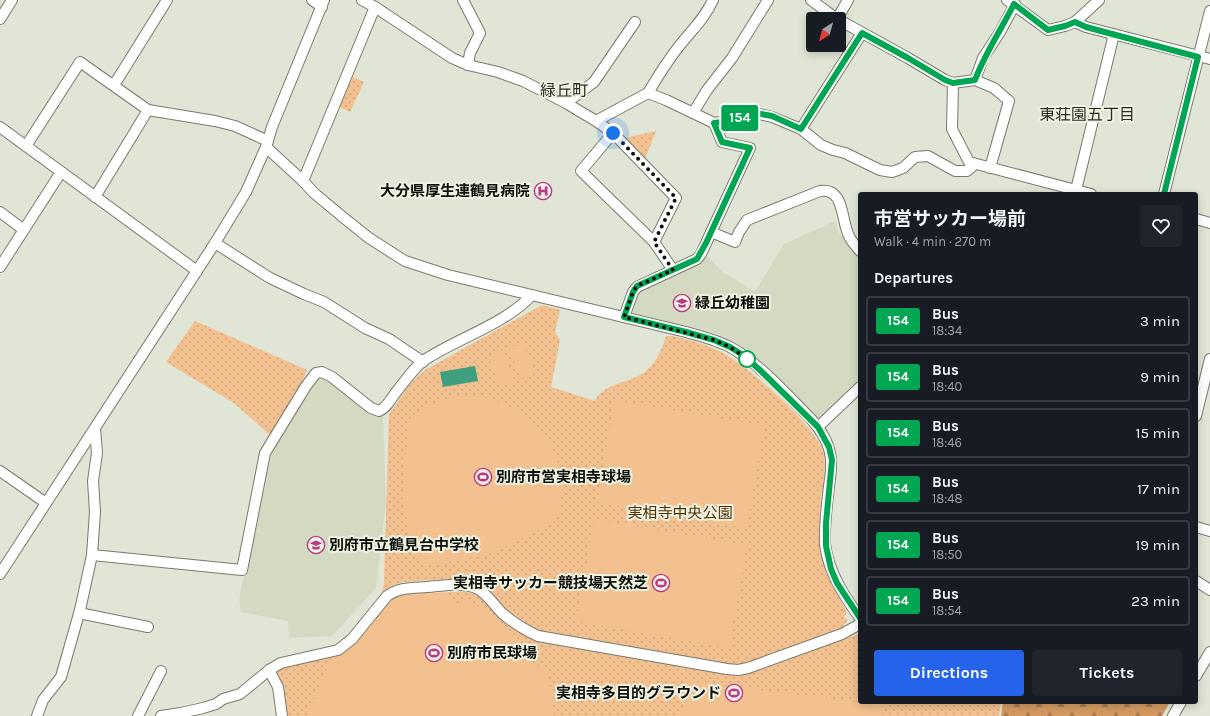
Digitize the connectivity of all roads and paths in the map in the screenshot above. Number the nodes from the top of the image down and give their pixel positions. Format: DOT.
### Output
graph roads {
  1 [pos="12,0"];
  2 [pos="167,0"];
  3 [pos="312,0"];
  4 [pos="362,0"];
  5 [pos="463,0"];
  6 [pos="713,0"];
  7 [pos="768,0"];
  8 [pos="811,0"];
  9 [pos="848,0"];
  10 [pos="1099,0"];
  11 [pos="1011,2"];
  12 [pos="323,3"];
  13 [pos="375,7"];
  14 [pos="1210,11"];
  15 [pos="828,12"];
  16 [pos="842,12"];
  17 [pos="0,18"];
  18 [pos="634,22"];
  19 [pos="1075,22"];
  20 [pos="846,24"];
  21 [pos="862,33"];
  22 [pos="1114,34"];
  23 [pos="1198,57"];
  24 [pos="1210,60"];
  25 [pos="468,65"];
  26 [pos="975,80"];
  27 [pos="953,83"];
  28 [pos="114,85"];
  29 [pos="648,92"];
  30 [pos="566,103"];
  31 [pos="148,110"];
  32 [pos="693,113"];
  33 [pos="596,121"];
  34 [pos="714,123"];
  35 [pos="0,127"];
  36 [pos="801,129"];
  37 [pos="613,133"];
  38 [pos="267,144"];
  39 [pos="26,146"];
  40 [pos="975,164"];
  41 [pos="990,168"];
  42 [pos="61,172"];
  43 [pos="303,181"];
  44 [pos="1076,190"];
  45 [pos="1084,192"];
  46 [pos="1164,192"];
  47 [pos="95,197"];
  48 [pos="0,212"];
  49 [pos="1198,220"];
  50 [pos="1210,223"];
  51 [pos="24,230"];
  52 [pos="711,232"];
  53 [pos="654,242"];
  54 [pos="215,244"];
  55 [pos="858,248"];
  56 [pos="0,267"];
  57 [pos="673,270"];
  58 [pos="197,271"];
  59 [pos="532,295"];
  60 [pos="624,317"];
  61 [pos="1210,359"];
  62 [pos="423,362"];
  63 [pos="1203,381"];
  64 [pos="858,389"];
  65 [pos="1198,406"];
  66 [pos="818,427"];
  67 [pos="95,429"];
  68 [pos="0,471"];
  69 [pos="46,503"];
  70 [pos="1198,528"];
  71 [pos="1210,531"];
  72 [pos="92,555"];
  73 [pos="0,574"];
  74 [pos="1198,582"];
  75 [pos="1210,590"];
  76 [pos="79,613"];
  77 [pos="858,615"];
  78 [pos="858,625"];
  79 [pos="148,627"];
  80 [pos="1209,654"];
  81 [pos="1199,666"];
  82 [pos="269,670"];
  83 [pos="161,671"];
  84 [pos="1180,704"];
  85 [pos="37,716"];
  86 [pos="138,716"];
  87 [pos="161,716"];
  88 [pos="282,716"];
  89 [pos="1173,716"];
  1 -- 17 [label="street"];
  2 -- 28 [label="street"];
  3 -- 12 [label="street"];
  4 -- 13 [label="street"];
  5 -- 25 [label="street"];
  6 -- 29 [label="street"];
  7 -- 32 [label="street"];
  8 -- 15 [label="street"];
  9 -- 16 [label="street"];
  10 -- 19 [label="street"];
  11 -- 19 [label="street"];
  11 -- 26 [label="street"];
  12 -- 38 [label="street"];
  13 -- 25 [label="street"];
  13 -- 43 [label="street"];
  14 -- 23 [label="street"];
  18 -- 30 [label="street"];
  19 -- 22 [label="street"];
  20 -- 21 [label="street"];
  21 -- 27 [label="street"];
  21 -- 36 [label="street"];
  22 -- 23 [label="street"];
  22 -- 44 [label="street"];
  23 -- 24 [label="street"];
  23 -- 46 [label="street"];
  25 -- 30 [label="street"];
  26 -- 27 [label="street"];
  26 -- 41 [label="street"];
  27 -- 40 [label="street"];
  28 -- 31 [label="street"];
  28 -- 39 [label="street"];
  29 -- 32 [label="street"];
  29 -- 33 [label="street"];
  30 -- 33 [label="street"];
  31 -- 38 [label="street"];
  31 -- 47 [label="street"];
  32 -- 34 [label="street"];
  33 -- 37 [label="street"];
  34 -- 36 [label="street"];
  34 -- 52 [label="street"];
  35 -- 39 [label="street"];
  36 -- 40 [label="street"];
  37 -- 53 [label="street"];
  37 -- 53 [label="street"];
  38 -- 43 [label="street"];
  38 -- 54 [label="street"];
  39 -- 42 [label="street"];
  40 -- 41 [label="street"];
  41 -- 44 [label="street"];
  42 -- 47 [label="street"];
  42 -- 51 [label="street"];
  43 -- 59 [label="street"];
  44 -- 45 [label="street"];
  47 -- 58 [label="street"];
  48 -- 51 [label="street"];
  49 -- 50 [label="street"];
  51 -- 56 [label="street"];
  52 -- 55 [label="street"];
  52 -- 57 [label="street"];
  53 -- 57 [label="street"];
  54 -- 58 [label="street"];
  54 -- 62 [label="street"];
  57 -- 60 [label="street"];
  58 -- 67 [label="street"];
  59 -- 60 [label="street"];
  59 -- 62 [label="street"];
  60 -- 66 [label="street"];
  61 -- 63 [label="street"];
  62 -- 72 [label="street"];
  63 -- 65 [label="street"];
  64 -- 66 [label="street"];
  66 -- 77 [label="street"];
  67 -- 69 [label="street"];
  67 -- 72 [label="street"];
  68 -- 69 [label="street"];
  69 -- 73 [label="street"];
  70 -- 71 [label="street"];
  72 -- 76 [label="street"];
  74 -- 75 [label="street"];
  76 -- 79 [label="street"];
  76 -- 85 [label="street"];
  78 -- 82 [label="street"];
  80 -- 81 [label="street"];
  82 -- 87 [label="street"];
  82 -- 88 [label="street"];
  83 -- 86 [label="street"];
  84 -- 89 [label="street"];
}
